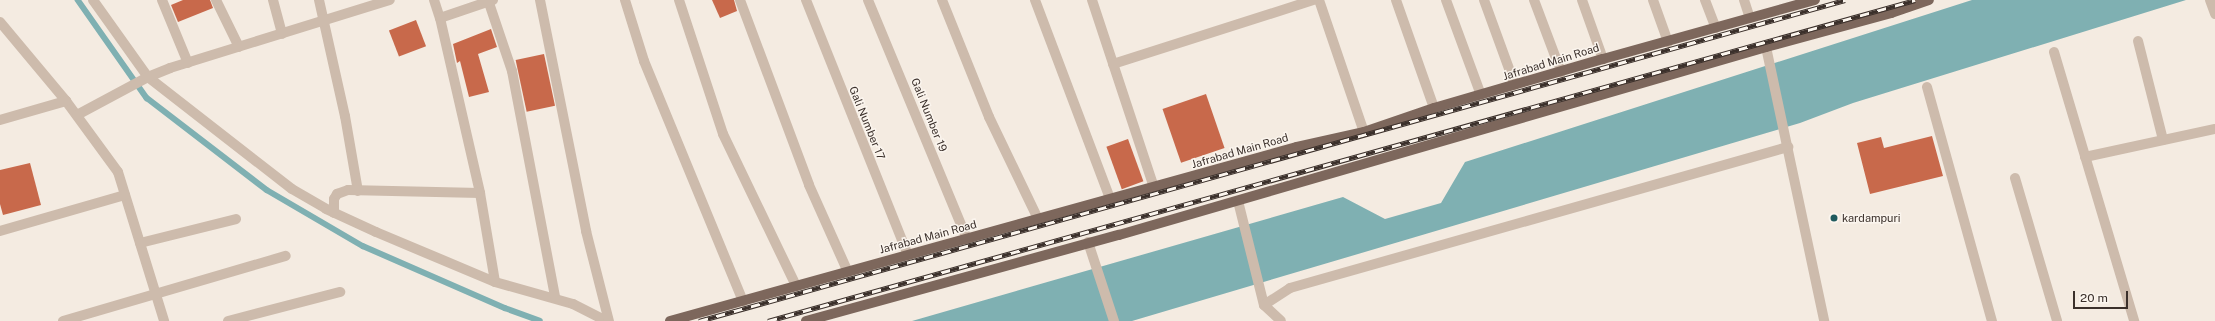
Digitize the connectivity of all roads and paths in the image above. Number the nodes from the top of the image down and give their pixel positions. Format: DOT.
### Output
graph roads {
  1 [pos="93,0"];
  2 [pos="162,0"];
  3 [pos="216,0"];
  4 [pos="273,0"];
  5 [pos="319,0"];
  6 [pos="390,0"];
  7 [pos="434,0"];
  8 [pos="489,0"];
  9 [pos="540,0"];
  10 [pos="626,0"];
  11 [pos="679,0"];
  12 [pos="740,0"];
  13 [pos="806,0"];
  14 [pos="868,0"];
  15 [pos="942,0"];
  16 [pos="1035,0"];
  17 [pos="1092,0"];
  18 [pos="1314,0"];
  19 [pos="1319,0"];
  20 [pos="1396,0"];
  21 [pos="1446,0"];
  22 [pos="1484,0"];
  23 [pos="1534,0"];
  24 [pos="1582,0"];
  25 [pos="1653,0"];
  26 [pos="1705,0"];
  27 [pos="1744,0"];
  28 [pos="1815,0"];
  29 [pos="1929,0"];
  30 [pos="2210,0"];
  31 [pos="377,2"];
  32 [pos="1801,2"];
  33 [pos="2215,14"];
  34 [pos="440,18"];
  35 [pos="1750,18"];
  36 [pos="324,20"];
  37 [pos="0,22"];
  38 [pos="1716,28"];
  39 [pos="282,34"];
  40 [pos="2138,41"];
  41 [pos="1668,42"];
  42 [pos="239,47"];
  43 [pos="1766,47"];
  44 [pos="2054,52"];
  45 [pos="1603,59"];
  46 [pos="188,63"];
  47 [pos="1113,64"];
  48 [pos="1561,72"];
  49 [pos="140,81"];
  50 [pos="1515,85"];
  51 [pos="1928,87"];
  52 [pos="1481,96"];
  53 [pos="66,101"];
  54 [pos="1434,108"];
  55 [pos="77,115"];
  56 [pos="0,120"];
  57 [pos="2215,129"];
  58 [pos="1364,132"];
  59 [pos="2163,140"];
  60 [pos="1788,147"];
  61 [pos="2085,157"];
  62 [pos="2015,178"];
  63 [pos="1154,187"];
  64 [pos="358,191"];
  65 [pos="480,193"];
  66 [pos="125,195"];
  67 [pos="1110,199"];
  68 [pos="1238,201"];
  69 [pos="334,213"];
  70 [pos="236,219"];
  71 [pos="1038,219"];
  72 [pos="0,231"];
  73 [pos="967,239"];
  74 [pos="1088,242"];
  75 [pos="140,243"];
  76 [pos="908,255"];
  77 [pos="286,256"];
  78 [pos="848,272"];
  79 [pos="495,282"];
  80 [pos="796,286"];
  81 [pos="340,292"];
  82 [pos="156,294"];
  83 [pos="555,298"];
  84 [pos="743,301"];
  85 [pos="1264,305"];
  86 [pos="63,321"];
  87 [pos="164,321"];
  88 [pos="228,321"];
  89 [pos="607,321"];
  90 [pos="670,321"];
  91 [pos="806,321"];
  92 [pos="1114,321"];
  93 [pos="1281,321"];
  94 [pos="1824,321"];
  95 [pos="1992,321"];
  96 [pos="2057,321"];
  97 [pos="2134,321"];
  1 -- 49 [label="street"];
  2 -- 46 [label="street"];
  3 -- 42 [label="street"];
  4 -- 39 [label="street"];
  5 -- 36 [label="street"];
  6 -- 31 [label="street"];
  7 -- 34 [label="street"];
  8 -- 34 [label="street"];
  8 -- 83 [label="street"];
  9 -- 89 [label="street"];
  10 -- 84 [label="street"];
  11 -- 80 [label="street"];
  12 -- 78 [label="street"];
  13 -- 76 [label="street, Gali Number 17"];
  14 -- 73 [label="street, Gali Number 19"];
  15 -- 71 [label="street"];
  16 -- 67 [label="street"];
  17 -- 47 [label="street"];
  18 -- 47 [label="street"];
  19 -- 58 [label="street"];
  20 -- 54 [label="street"];
  21 -- 52 [label="street"];
  22 -- 50 [label="street"];
  23 -- 48 [label="street"];
  24 -- 45 [label="street"];
  25 -- 41 [label="street"];
  26 -- 38 [label="street"];
  27 -- 35 [label="street"];
  28 -- 32 [label="main road, Jafrabad Main Road"];
  29 -- 43 [label="main road"];
  30 -- 33 [label="street"];
  31 -- 36 [label="street"];
  32 -- 35 [label="main road, Jafrabad Main Road"];
  34 -- 65 [label="street"];
  35 -- 38 [label="main road, Jafrabad Main Road"];
  36 -- 39 [label="street"];
  36 -- 64 [label="street"];
  37 -- 53 [label="street"];
  38 -- 41 [label="main road, Jafrabad Main Road"];
  39 -- 42 [label="street"];
  40 -- 59 [label="street"];
  41 -- 45 [label="main road, Jafrabad Main Road"];
  42 -- 46 [label="street"];
  43 -- 60 [label="street"];
  43 -- 68 [label="main road"];
  44 -- 61 [label="street"];
  45 -- 48 [label="main road, Jafrabad Main Road"];
  46 -- 49 [label="street"];
  47 -- 63 [label="street"];
  48 -- 50 [label="main road, Jafrabad Main Road"];
  49 -- 55 [label="street"];
  49 -- 69 [label="street"];
  50 -- 52 [label="main road, Jafrabad Main Road"];
  51 -- 95 [label="street"];
  52 -- 54 [label="main road, Jafrabad Main Road"];
  53 -- 55 [label="street"];
  53 -- 56 [label="street"];
  54 -- 58 [label="main road, Jafrabad Main Road"];
  55 -- 66 [label="street"];
  57 -- 59 [label="street"];
  58 -- 63 [label="main road, Jafrabad Main Road"];
  59 -- 61 [label="street"];
  60 -- 85 [label="street"];
  60 -- 94 [label="street"];
  61 -- 97 [label="street"];
  62 -- 96 [label="street"];
  63 -- 67 [label="main road, Jafrabad Main Road"];
  64 -- 65 [label="street"];
  64 -- 69 [label="street"];
  65 -- 79 [label="street"];
  66 -- 72 [label="street"];
  66 -- 75 [label="street"];
  67 -- 71 [label="main road, Jafrabad Main Road"];
  68 -- 74 [label="main road"];
  68 -- 85 [label="street"];
  69 -- 79 [label="street"];
  70 -- 75 [label="street"];
  71 -- 73 [label="main road, Jafrabad Main Road"];
  73 -- 76 [label="main road, Jafrabad Main Road"];
  74 -- 91 [label="main road"];
  74 -- 92 [label="street"];
  75 -- 82 [label="street"];
  76 -- 78 [label="main road, Jafrabad Main Road"];
  77 -- 82 [label="street"];
  78 -- 80 [label="main road, Jafrabad Main Road"];
  79 -- 83 [label="street"];
  80 -- 84 [label="main road, Jafrabad Main Road"];
  81 -- 88 [label="street"];
  82 -- 86 [label="street"];
  82 -- 87 [label="street"];
  83 -- 89 [label="street"];
  84 -- 90 [label="main road, Jafrabad Main Road"];
  85 -- 93 [label="street"];
}
